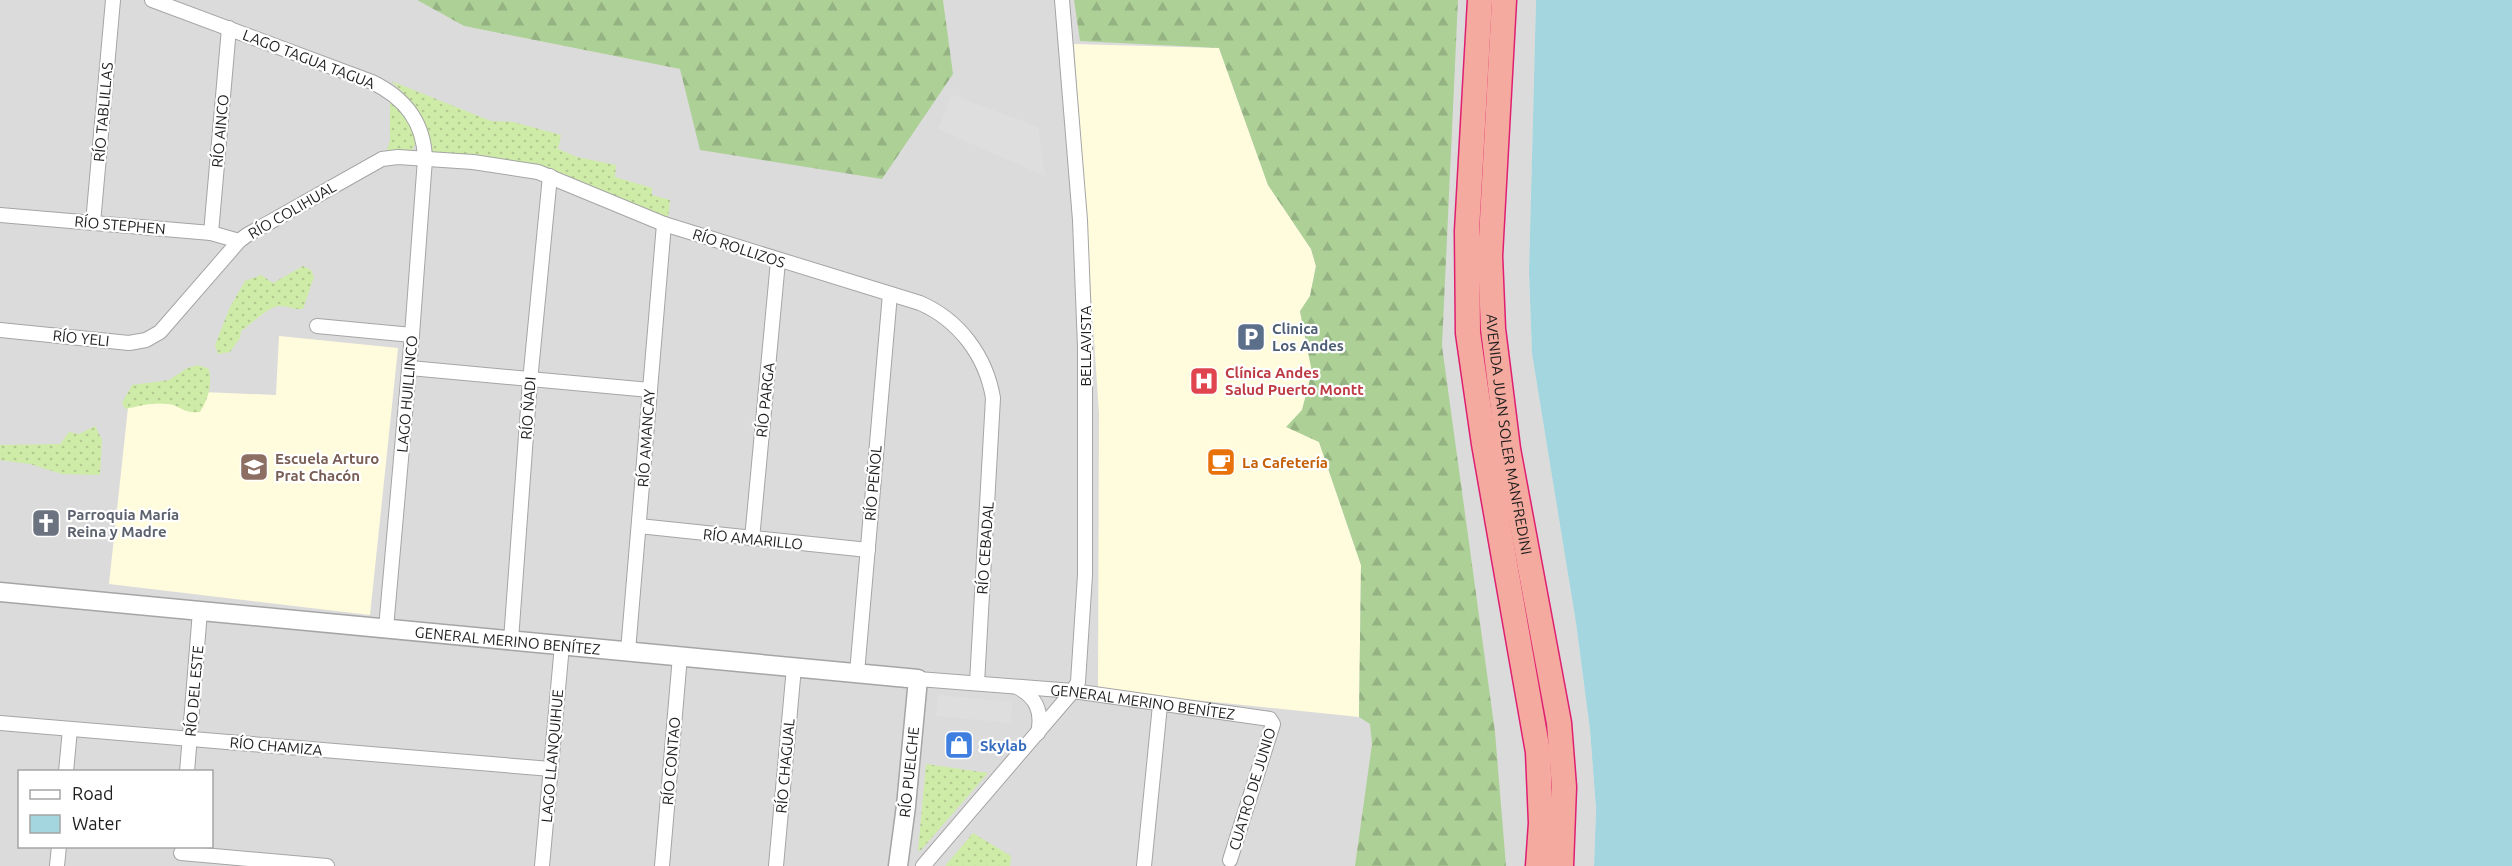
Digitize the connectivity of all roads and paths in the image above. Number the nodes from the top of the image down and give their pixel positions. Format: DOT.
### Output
graph roads {
  1 [pos="113,0"];
  2 [pos="152,0"];
  3 [pos="1062,0"];
  4 [pos="1480,0"];
  5 [pos="1504,0"];
  6 [pos="229,28"];
  7 [pos="424,159"];
  8 [pos="550,176"];
  9 [pos="0,215"];
  10 [pos="93,224"];
  11 [pos="664,224"];
  12 [pos="211,233"];
  13 [pos="238,241"];
  14 [pos="778,261"];
  15 [pos="890,294"];
  16 [pos="317,326"];
  17 [pos="0,330"];
  18 [pos="160,333"];
  19 [pos="412,335"];
  20 [pos="410,368"];
  21 [pos="530,381"];
  22 [pos="650,390"];
  23 [pos="994,413"];
  24 [pos="639,526"];
  25 [pos="752,539"];
  26 [pos="868,550"];
  27 [pos="0,592"];
  28 [pos="200,611"];
  29 [pos="386,628"];
  30 [pos="511,640"];
  31 [pos="562,645"];
  32 [pos="628,651"];
  33 [pos="680,656"];
  34 [pos="794,667"];
  35 [pos="857,673"];
  36 [pos="918,678"];
  37 [pos="977,683"];
  38 [pos="1015,687"];
  39 [pos="1073,691"];
  40 [pos="1160,705"];
  41 [pos="1270,719"];
  42 [pos="0,723"];
  43 [pos="70,729"];
  44 [pos="1038,733"];
  45 [pos="190,739"];
  46 [pos="551,769"];
  47 [pos="66,770"];
  48 [pos="187,770"];
  49 [pos="59,848"];
  50 [pos="180,855"];
  51 [pos="1230,860"];
  52 [pos="930,863"];
  53 [pos="57,866"];
  54 [pos="327,866"];
  55 [pos="542,866"];
  56 [pos="662,866"];
  57 [pos="776,866"];
  58 [pos="898,866"];
  59 [pos="1144,866"];
  60 [pos="1538,866"];
  61 [pos="1561,866"];
  1 -- 10 [label="street, RÍO TABLILLAS"];
  2 -- 6 [label="street, LAGO TAGUA TAGUA"];
  3 -- 39 [label="street, BELLAVISTA"];
  4 -- 60 [label="highway, AVENIDA JUAN SOLER MANFREDINI"];
  5 -- 61 [label="highway, AVENIDA JUAN SOLER MANFREDINI"];
  6 -- 7 [label="street, LAGO TAGUA TAGUA"];
  6 -- 12 [label="street, RÍO AINCO"];
  7 -- 8 [label="street, RÍO ROLLIZOS"];
  7 -- 13 [label="street, RÍO COLIHUAL"];
  7 -- 19 [label="street, LAGO HUILLINCO"];
  8 -- 11 [label="street, RÍO ROLLIZOS"];
  8 -- 21 [label="street, RÍO ÑADI"];
  9 -- 10 [label="street, RÍO STEPHEN"];
  10 -- 12 [label="street, RÍO STEPHEN"];
  11 -- 14 [label="street, RÍO ROLLIZOS"];
  11 -- 22 [label="street, RÍO AMANCAY"];
  12 -- 13 [label="street, RÍO STEPHEN"];
  13 -- 18 [label="street, RÍO COLIHUAL"];
  14 -- 15 [label="street, RÍO ROLLIZOS"];
  14 -- 25 [label="street, RÍO PARGA"];
  15 -- 23 [label="street, RÍO ROLLIZOS"];
  15 -- 26 [label="street, RÍO PEÑOL"];
  16 -- 19 [label="street"];
  17 -- 18 [label="street, RÍO YELI"];
  19 -- 20 [label="street, LAGO HUILLINCO"];
  20 -- 21 [label="street"];
  20 -- 29 [label="street, LAGO HUILLINCO"];
  21 -- 22 [label="street"];
  21 -- 30 [label="street, RÍO ÑADI"];
  22 -- 24 [label="street, RÍO AMANCAY"];
  23 -- 37 [label="street, RÍO CEBADAL"];
  24 -- 25 [label="street, RÍO AMARILLO"];
  24 -- 32 [label="street, RÍO AMANCAY"];
  25 -- 26 [label="street, RÍO AMARILLO"];
  26 -- 35 [label="street, RÍO PEÑOL"];
  27 -- 28 [label="street, GENERAL MERINO BENÍTEZ"];
  28 -- 29 [label="street, GENERAL MERINO BENÍTEZ"];
  28 -- 45 [label="street, RÍO DEL ESTE"];
  29 -- 30 [label="street, GENERAL MERINO BENÍTEZ"];
  30 -- 31 [label="street, GENERAL MERINO BENÍTEZ"];
  31 -- 32 [label="street, GENERAL MERINO BENÍTEZ"];
  31 -- 46 [label="street, LAGO LLANQUIHUE"];
  32 -- 33 [label="street, GENERAL MERINO BENÍTEZ"];
  33 -- 34 [label="street, GENERAL MERINO BENÍTEZ"];
  33 -- 56 [label="street, RÍO CONTAO"];
  34 -- 35 [label="street, GENERAL MERINO BENÍTEZ"];
  34 -- 57 [label="street, RÍO CHAGUAL"];
  35 -- 36 [label="street, GENERAL MERINO BENÍTEZ"];
  36 -- 37 [label="street, GENERAL MERINO BENÍTEZ"];
  36 -- 58 [label="street, RÍO PUELCHE"];
  37 -- 38 [label="street, GENERAL MERINO BENÍTEZ"];
  38 -- 39 [label="street, GENERAL MERINO BENÍTEZ"];
  38 -- 44 [label="street, GENERAL MERINO BENÍTEZ"];
  39 -- 40 [label="street, GENERAL MERINO BENÍTEZ"];
  39 -- 44 [label="street"];
  40 -- 41 [label="street, GENERAL MERINO BENÍTEZ"];
  40 -- 59 [label="street"];
  41 -- 51 [label="street, CUATRO DE JUNIO"];
  42 -- 43 [label="street, RÍO CHAMIZA"];
  43 -- 45 [label="street, RÍO CHAMIZA"];
  43 -- 47 [label="street"];
  44 -- 52 [label="street"];
  45 -- 46 [label="street, RÍO CHAMIZA"];
  45 -- 48 [label="street, RÍO DEL ESTE"];
  46 -- 55 [label="street, LAGO LLANQUIHUE"];
  49 -- 53 [label="street"];
  50 -- 54 [label="street"];
}
